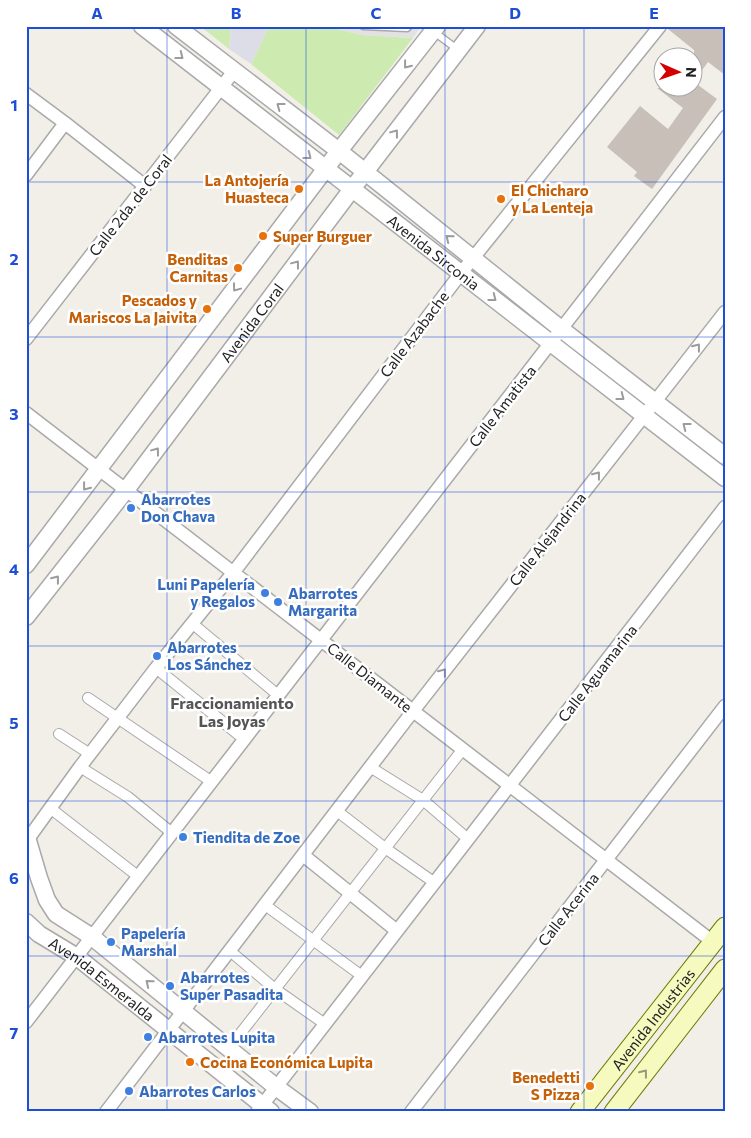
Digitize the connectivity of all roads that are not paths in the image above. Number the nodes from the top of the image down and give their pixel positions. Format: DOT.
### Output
graph roads {
  1 [pos="142,26"];
  2 [pos="176,26"];
  3 [pos="363,26"];
  4 [pos="410,26"];
  5 [pos="478,26"];
  6 [pos="660,26"];
  7 [pos="432,28"];
  8 [pos="458,50"];
  9 [pos="234,71"];
  10 [pos="221,88"];
  11 [pos="26,94"];
  12 [pos="725,117"];
  13 [pos="65,123"];
  14 [pos="339,151"];
  15 [pos="325,170"];
  16 [pos="366,172"];
  17 [pos="26,175"];
  18 [pos="145,186"];
  19 [pos="352,189"];
  20 [pos="474,258"];
  21 [pos="461,273"];
  22 [pos="725,312"];
  23 [pos="556,336"];
  24 [pos="26,339"];
  25 [pos="656,402"];
  26 [pos="26,413"];
  27 [pos="644,415"];
  28 [pos="725,456"];
  29 [pos="99,470"];
  30 [pos="725,478"];
  31 [pos="126,490"];
  32 [pos="725,507"];
  33 [pos="26,565"];
  34 [pos="233,573"];
  35 [pos="26,617"];
  36 [pos="193,624"];
  37 [pos="321,640"];
  38 [pos="156,668"];
  39 [pos="278,695"];
  40 [pos="88,698"];
  41 [pos="725,706"];
  42 [pos="413,711"];
  43 [pos="119,718"];
  44 [pos="59,734"];
  45 [pos="244,739"];
  46 [pos="463,749"];
  47 [pos="90,754"];
  48 [pos="80,767"];
  49 [pos="370,767"];
  50 [pos="212,782"];
  51 [pos="510,785"];
  52 [pos="423,800"];
  53 [pos="50,808"];
  54 [pos="337,810"];
  55 [pos="172,833"];
  56 [pos="27,839"];
  57 [pos="468,839"];
  58 [pos="385,848"];
  59 [pos="303,855"];
  60 [pos="606,859"];
  61 [pos="139,877"];
  62 [pos="434,883"];
  63 [pos="349,894"];
  64 [pos="265,905"];
  65 [pos="26,922"];
  66 [pos="725,927"];
  67 [pos="397,932"];
  68 [pos="92,937"];
  69 [pos="313,940"];
  70 [pos="713,942"];
  71 [pos="230,951"];
  72 [pos="76,957"];
  73 [pos="725,969"];
  74 [pos="362,976"];
  75 [pos="275,989"];
  76 [pos="184,1011"];
  77 [pos="26,1022"];
  78 [pos="325,1024"];
  79 [pos="168,1031"];
  80 [pos="229,1048"];
  81 [pos="276,1087"];
  82 [pos="264,1110"];
  83 [pos="106,1112"];
  84 [pos="310,1112"];
  85 [pos="411,1112"];
  86 [pos="580,1112"];
  87 [pos="614,1112"];
  1 -- 10 [label="street, Avenida Sirconia, one-way"];
  2 -- 9 [label="street, Avenida Sirconia"];
  3 -- 4 [label="lane"];
  5 -- 8 [label="street, Avenida Coral"];
  6 -- 20 [label="street, Calle Azabache"];
  7 -- 8 [label="lane"];
  7 -- 14 [label="street, one-way"];
  16 -- 8 [label="street, Avenida Coral, one-way"];
  9 -- 10 [label="street, Calle 2da. de Coral"];
  14 -- 9 [label="street, Avenida Sirconia, one-way"];
  10 -- 15 [label="street, Avenida Sirconia, one-way"];
  10 -- 18 [label="street, Calle 2da. de Coral"];
  11 -- 13 [label="street"];
  12 -- 23 [label="street, Calle Amatista"];
  13 -- 17 [label="street"];
  13 -- 18 [label="street"];
  14 -- 15 [label="street"];
  14 -- 16 [label="street, Avenida Sirconia"];
  15 -- 19 [label="street, Avenida Sirconia"];
  15 -- 29 [label="street, one-way"];
  16 -- 19 [label="street, Avenida Coral"];
  20 -- 16 [label="street, Avenida Sirconia, one-way"];
  18 -- 24 [label="street, Calle 2da. de Coral"];
  19 -- 21 [label="street, Avenida Sirconia"];
  31 -- 19 [label="street, Avenida Coral, one-way"];
  20 -- 21 [label="street, Calle Azabache"];
  20 -- 23 [label="street, Avenida Sirconia"];
  21 -- 23 [label="street, Avenida Sirconia, one-way"];
  21 -- 34 [label="street, Calle Azabache"];
  25 -- 22 [label="street, Calle Alejandrina, one-way"];
  23 -- 25 [label="street, Avenida Sirconia"];
  23 -- 27 [label="street, Avenida Sirconia, one-way"];
  23 -- 37 [label="street, Calle Amatista"];
  25 -- 27 [label="street, Calle Alejandrina"];
  28 -- 25 [label="street, Avenida Sirconia, one-way"];
  26 -- 29 [label="street, Calle Diamante"];
  27 -- 30 [label="street, Avenida Sirconia"];
  42 -- 27 [label="street, Calle Alejandrina, one-way"];
  29 -- 31 [label="street, Calle Diamante"];
  29 -- 33 [label="street, one-way"];
  31 -- 34 [label="street, Calle Diamante"];
  35 -- 31 [label="street, Avenida Coral, one-way"];
  32 -- 51 [label="street, Calle Aguamarina"];
  34 -- 36 [label="street, Calle Azabache"];
  34 -- 37 [label="street, Calle Diamante"];
  36 -- 38 [label="street, Calle Azabache"];
  36 -- 39 [label="street"];
  37 -- 39 [label="street, Calle Amatista"];
  37 -- 42 [label="street, Calle Diamante"];
  38 -- 43 [label="street, Calle Azabache"];
  38 -- 45 [label="street"];
  39 -- 45 [label="street, Calle Amatista"];
  40 -- 43 [label="street"];
  41 -- 60 [label="street, Calle Acerina"];
  42 -- 46 [label="street, Calle Diamante"];
  42 -- 49 [label="street, Calle Alejandrina"];
  43 -- 47 [label="street, Calle Azabache"];
  43 -- 50 [label="street"];
  44 -- 47 [label="street"];
  45 -- 50 [label="street, Calle Amatista"];
  46 -- 51 [label="street, Calle Diamante"];
  46 -- 52 [label="street"];
  47 -- 48 [label="street, Calle Azabache"];
  48 -- 53 [label="street, Calle Azabache"];
  48 -- 55 [label="street"];
  49 -- 52 [label="street"];
  49 -- 54 [label="street, Calle Alejandrina"];
  50 -- 55 [label="street, Calle Amatista"];
  51 -- 57 [label="street, Calle Aguamarina"];
  51 -- 60 [label="street, Calle Diamante"];
  52 -- 57 [label="street"];
  52 -- 58 [label="street"];
  53 -- 56 [label="street, Calle Azabache"];
  53 -- 61 [label="street"];
  54 -- 58 [label="street"];
  54 -- 59 [label="street, Calle Alejandrina"];
  55 -- 61 [label="street, Calle Amatista"];
  56 -- 68 [label="street, Avenida Esmeralda"];
  57 -- 62 [label="street, Calle Aguamarina"];
  58 -- 62 [label="street"];
  58 -- 63 [label="street"];
  59 -- 63 [label="street"];
  59 -- 64 [label="street, Calle Alejandrina"];
  60 -- 70 [label="street, Calle Diamante"];
  60 -- 85 [label="street, Calle Acerina"];
  61 -- 68 [label="street, Calle Amatista"];
  62 -- 67 [label="street, Calle Aguamarina"];
  63 -- 67 [label="street"];
  63 -- 69 [label="street"];
  64 -- 69 [label="street"];
  64 -- 71 [label="street, Calle Alejandrina"];
  65 -- 72 [label="street, Avenida Esmeralda"];
  66 -- 70 [label="main road, Avenida Industrias"];
  67 -- 74 [label="street, Calle Aguamarina"];
  68 -- 72 [label="street, Calle Amatista"];
  76 -- 68 [label="street, Avenida Esmeralda, one-way"];
  69 -- 74 [label="street"];
  69 -- 75 [label="street"];
  70 -- 86 [label="main road, Avenida Industrias"];
  71 -- 75 [label="street"];
  71 -- 76 [label="street, Calle Alejandrina"];
  72 -- 77 [label="street, Calle Amatista"];
  72 -- 79 [label="street, Avenida Esmeralda"];
  87 -- 73 [label="main road, Avenida Industrias, one-way"];
  74 -- 78 [label="street, Calle Aguamarina"];
  75 -- 78 [label="street"];
  75 -- 80 [label="street"];
  76 -- 79 [label="street, Calle Alejandrina"];
  76 -- 80 [label="street, Avenida Esmeralda"];
  78 -- 81 [label="street, Calle Aguamarina"];
  79 -- 82 [label="street, Avenida Esmeralda"];
  79 -- 83 [label="street, Calle Alejandrina"];
  80 -- 81 [label="street, Avenida Esmeralda"];
  81 -- 82 [label="street, Calle Aguamarina"];
  81 -- 84 [label="street, Avenida Esmeralda"];
}
